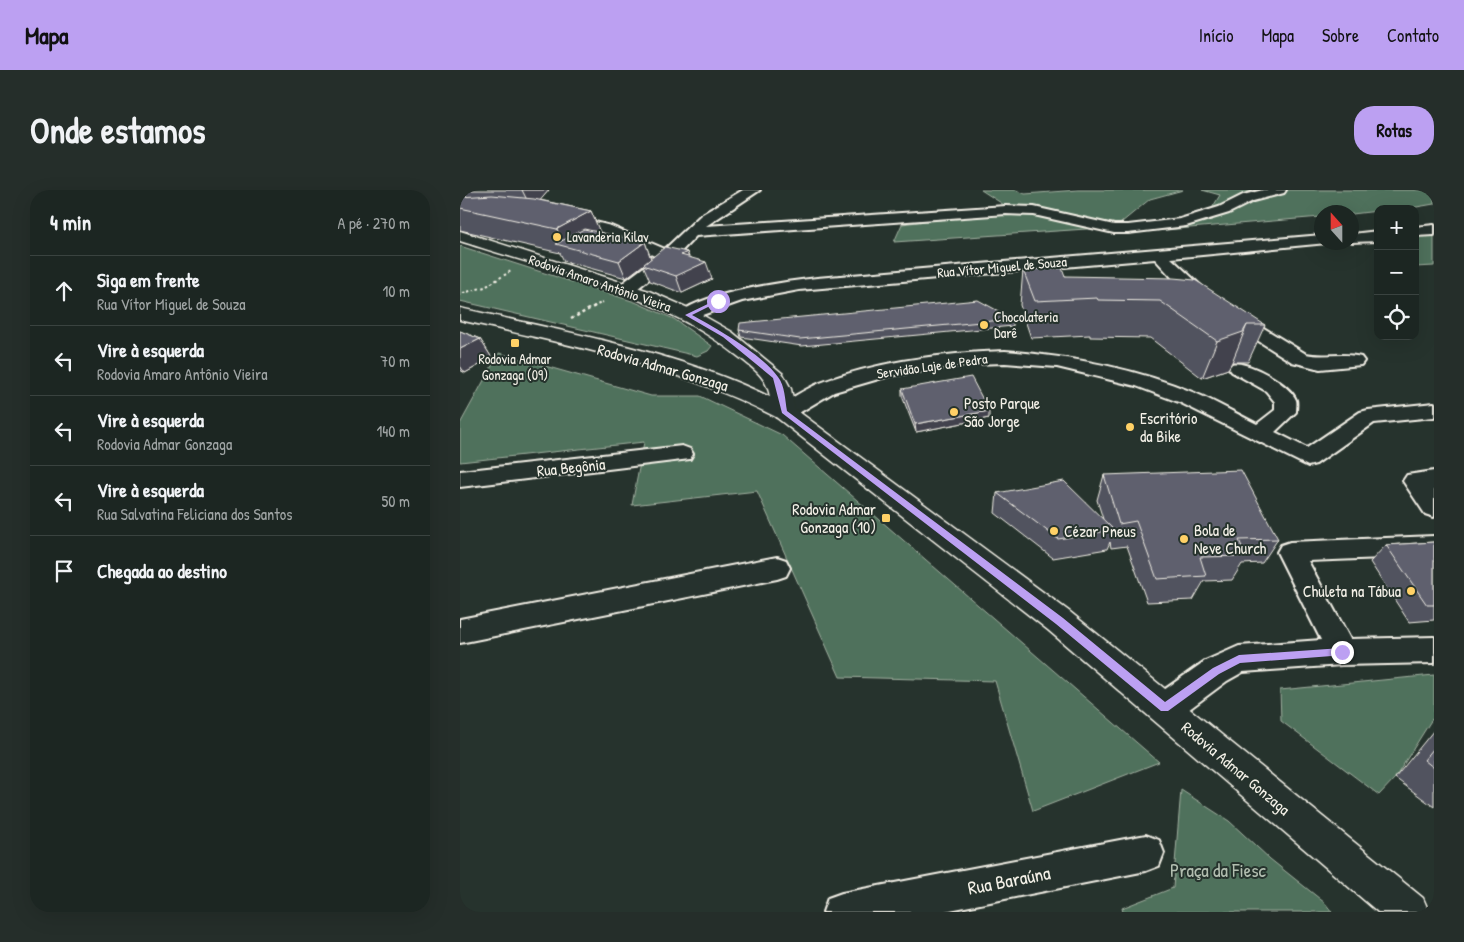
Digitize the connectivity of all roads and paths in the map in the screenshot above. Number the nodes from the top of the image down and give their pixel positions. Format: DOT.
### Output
graph roads {
  1 [pos="753,190"];
  2 [pos="1278,190"];
  3 [pos="979,198"];
  4 [pos="1052,200"];
  5 [pos="1006,210"];
  6 [pos="550,216"];
  7 [pos="706,218"];
  8 [pos="1434,230"];
  9 [pos="690,232"];
  10 [pos="1419,232"];
  11 [pos="460,236"];
  12 [pos="1374,236"];
  13 [pos="1359,237"];
  14 [pos="1314,241"];
  15 [pos="1159,254"];
  16 [pos="668,256"];
  17 [pos="531,259"];
  18 [pos="626,289"];
  19 [pos="460,293"];
  20 [pos="460,314"];
  21 [pos="688,315"];
  22 [pos="545,334"];
  23 [pos="1354,361"];
  24 [pos="723,363"];
  25 [pos="1239,368"];
  26 [pos="1434,410"];
  27 [pos="784,412"];
  28 [pos="1260,433"];
  29 [pos="682,454"];
  30 [pos="460,479"];
  31 [pos="1434,480"];
  32 [pos="1434,508"];
  33 [pos="1434,546"];
  34 [pos="777,568"];
  35 [pos="460,631"];
  36 [pos="1434,650"];
  37 [pos="1342,652"];
  38 [pos="1165,708"];
  39 [pos="1146,853"];
  40 [pos="842,912"];
  41 [pos="1409,912"];
  1 -- 7 [label="street"];
  2 -- 5 [label="street"];
  3 -- 7 [label="street"];
  4 -- 5 [label="street"];
  5 -- 9 [label="street"];
  6 -- 16 [label="street"];
  7 -- 9 [label="street"];
  8 -- 10 [label="street"];
  9 -- 16 [label="street"];
  11 -- 17 [label="main road, Rodovia Amaro Antônio Vieira"];
  12 -- 13 [label="street"];
  14 -- 15 [label="street, Rua Vítor Miguel de Souza"];
  15 -- 21 [label="street, Rua Vítor Miguel de Souza"];
  15 -- 23 [label="street"];
  16 -- 18 [label="street"];
  17 -- 18 [label="main road, Rodovia Amaro Antônio Vieira"];
  17 -- 19 [label="path"];
  18 -- 21 [label="main road, Rodovia Amaro Antônio Vieira"];
  18 -- 22 [label="path"];
  20 -- 22 [label="main road, Rodovia Admar Gonzaga"];
  21 -- 24 [label="main road, Rodovia Amaro Antônio Vieira"];
  22 -- 24 [label="main road, Rodovia Admar Gonzaga"];
  24 -- 27 [label="main road, Rodovia Admar Gonzaga"];
  24 -- 27 [label="main road, Rodovia Amaro Antônio Vieira"];
  25 -- 28 [label="street"];
  26 -- 28 [label="street, Servidão Laje de Pedra"];
  27 -- 28 [label="street, Servidão Laje de Pedra"];
  27 -- 38 [label="main road, Rodovia Admar Gonzaga"];
  29 -- 30 [label="street, Rua Begônia"];
  31 -- 32 [label="street"];
  33 -- 37 [label="street"];
  34 -- 35 [label="street"];
  36 -- 37 [label="street"];
  37 -- 38 [label="street"];
  38 -- 41 [label="main road, Rodovia Admar Gonzaga"];
  39 -- 40 [label="street, Rua Baraúna"];
}
